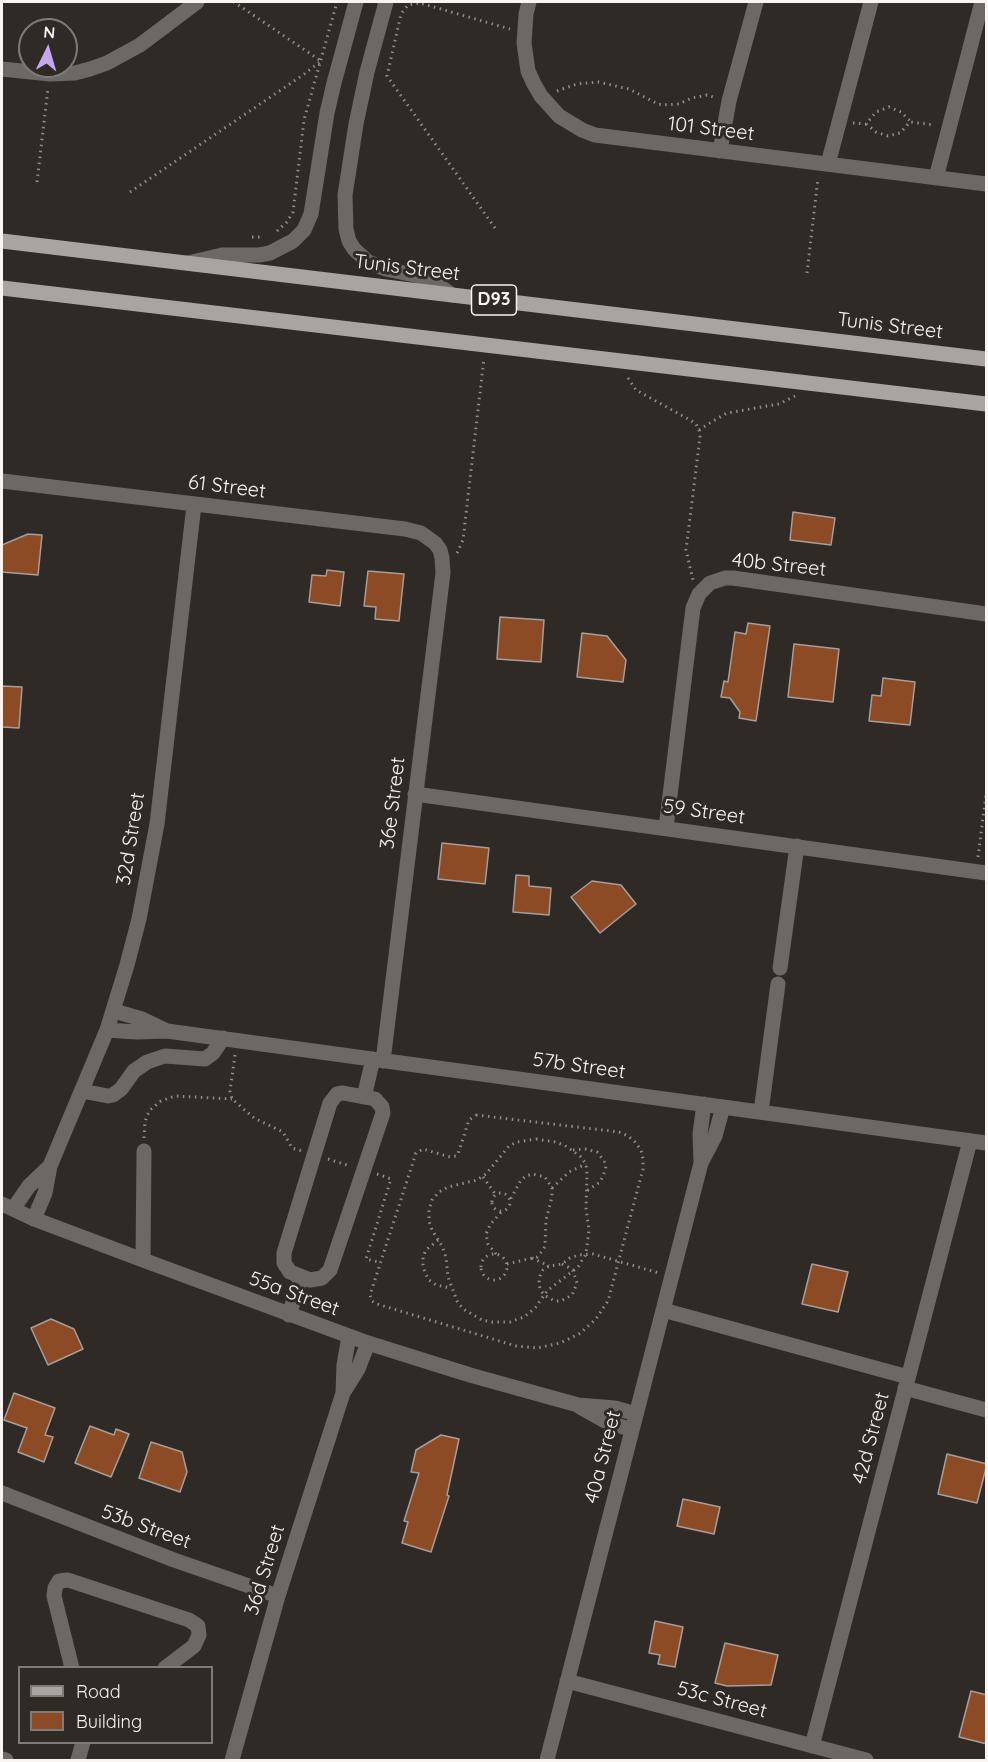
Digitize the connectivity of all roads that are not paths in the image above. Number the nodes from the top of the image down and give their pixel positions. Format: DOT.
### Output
graph roads {
  1 [pos="197,2"];
  2 [pos="356,2"];
  3 [pos="386,2"];
  4 [pos="529,2"];
  5 [pos="756,2"];
  6 [pos="871,2"];
  7 [pos="982,2"];
  8 [pos="2,69"];
  9 [pos="720,151"];
  10 [pos="824,164"];
  11 [pos="936,178"];
  12 [pos="987,184"];
  13 [pos="2,242"];
  14 [pos="187,263"];
  15 [pos="2,288"];
  16 [pos="452,295"];
  17 [pos="987,359"];
  18 [pos="987,404"];
  19 [pos="2,481"];
  20 [pos="195,505"];
  21 [pos="440,550"];
  22 [pos="987,614"];
  23 [pos="415,794"];
  24 [pos="666,828"];
  25 [pos="797,846"];
  26 [pos="981,872"];
  27 [pos="780,968"];
  28 [pos="778,984"];
  29 [pos="114,1011"];
  30 [pos="107,1030"];
  31 [pos="167,1030"];
  32 [pos="223,1038"];
  33 [pos="378,1060"];
  34 [pos="82,1091"];
  35 [pos="364,1097"];
  36 [pos="704,1104"];
  37 [pos="723,1107"];
  38 [pos="760,1112"];
  39 [pos="970,1141"];
  40 [pos="987,1143"];
  41 [pos="144,1151"];
  42 [pos="701,1163"];
  43 [pos="50,1166"];
  44 [pos="7,1206"];
  45 [pos="34,1219"];
  46 [pos="143,1260"];
  47 [pos="301,1277"];
  48 [pos="663,1310"];
  49 [pos="289,1315"];
  50 [pos="349,1336"];
  51 [pos="368,1343"];
  52 [pos="907,1383"];
  53 [pos="343,1393"];
  54 [pos="578,1405"];
  55 [pos="987,1410"];
  56 [pos="636,1414"];
  57 [pos="632,1430"];
  58 [pos="2,1493"];
  59 [pos="278,1596"];
  60 [pos="72,1666"];
  61 [pos="168,1666"];
  62 [pos="567,1681"];
  63 [pos="83,1744"];
  64 [pos="812,1746"];
  65 [pos="2,1758"];
  66 [pos="6,1761"];
  67 [pos="78,1761"];
  68 [pos="232,1761"];
  69 [pos="547,1761"];
  70 [pos="866,1761"];
  1 -- 8 [label="street"];
  2 -- 14 [label="street"];
  3 -- 16 [label="street"];
  4 -- 9 [label="street, 101 Street"];
  5 -- 9 [label="street"];
  6 -- 10 [label="street"];
  7 -- 11 [label="street"];
  9 -- 10 [label="street, 101 Street"];
  10 -- 11 [label="street, 101 Street"];
  11 -- 12 [label="street, 101 Street"];
  13 -- 14 [label="main road, Tunis Street / D93"];
  14 -- 16 [label="main road, Tunis Street / D93"];
  15 -- 18 [label="main road, D93"];
  16 -- 17 [label="main road, Tunis Street / D93"];
  19 -- 20 [label="street, 61 Street"];
  20 -- 21 [label="street, 61 Street"];
  20 -- 29 [label="street, 32d Street"];
  21 -- 23 [label="street, 36e Street"];
  22 -- 24 [label="street, 40b Street"];
  23 -- 24 [label="street, 59 Street"];
  23 -- 33 [label="street, 36e Street"];
  24 -- 25 [label="street, 59 Street"];
  25 -- 26 [label="street, 59 Street"];
  25 -- 27 [label="street"];
  28 -- 38 [label="street"];
  29 -- 30 [label="street, 32d Street"];
  29 -- 31 [label="street, 57b Street"];
  30 -- 31 [label="street, 57b Street"];
  30 -- 34 [label="street, 32d Street"];
  31 -- 32 [label="street, 57b Street"];
  32 -- 33 [label="street, 57b Street"];
  32 -- 34 [label="street"];
  33 -- 35 [label="street, 36e Street"];
  33 -- 36 [label="street, 57b Street"];
  34 -- 43 [label="street, 32d Street"];
  35 -- 47 [label="street"];
  35 -- 47 [label="street"];
  36 -- 37 [label="street, 57b Street"];
  36 -- 42 [label="street, 40a Street"];
  37 -- 38 [label="street, 57b Street"];
  37 -- 42 [label="street, 40a Street"];
  38 -- 39 [label="street, 57b Street"];
  39 -- 40 [label="street, 57b Street"];
  39 -- 52 [label="street, 42d Street"];
  41 -- 46 [label="street"];
  42 -- 48 [label="street, 40a Street"];
  43 -- 44 [label="street, 32d Street"];
  43 -- 45 [label="street, 32d Street"];
  44 -- 45 [label="street, 55a Street"];
  45 -- 46 [label="street, 55a Street"];
  46 -- 49 [label="street, 55a Street"];
  47 -- 49 [label="street"];
  48 -- 52 [label="street"];
  48 -- 56 [label="street, 40a Street"];
  49 -- 50 [label="street, 55a Street"];
  50 -- 51 [label="street, 55a Street"];
  50 -- 53 [label="street, 36d Street"];
  51 -- 53 [label="street, 36d Street"];
  51 -- 54 [label="street, 55a Street"];
  52 -- 55 [label="street"];
  52 -- 64 [label="street, 42d Street"];
  53 -- 59 [label="street, 36d Street"];
  54 -- 56 [label="street, 55a Street"];
  54 -- 57 [label="street, 55a Street"];
  56 -- 57 [label="street, 40a Street"];
  57 -- 62 [label="street, 40a Street"];
  58 -- 59 [label="street, 53b Street"];
  59 -- 68 [label="street, 36d Street"];
  60 -- 61 [label="street"];
  62 -- 64 [label="street, 53c Street"];
  62 -- 69 [label="street, 40a Street"];
  63 -- 67 [label="street"];
  64 -- 70 [label="street, 53c Street"];
  65 -- 66 [label="street"];
}
